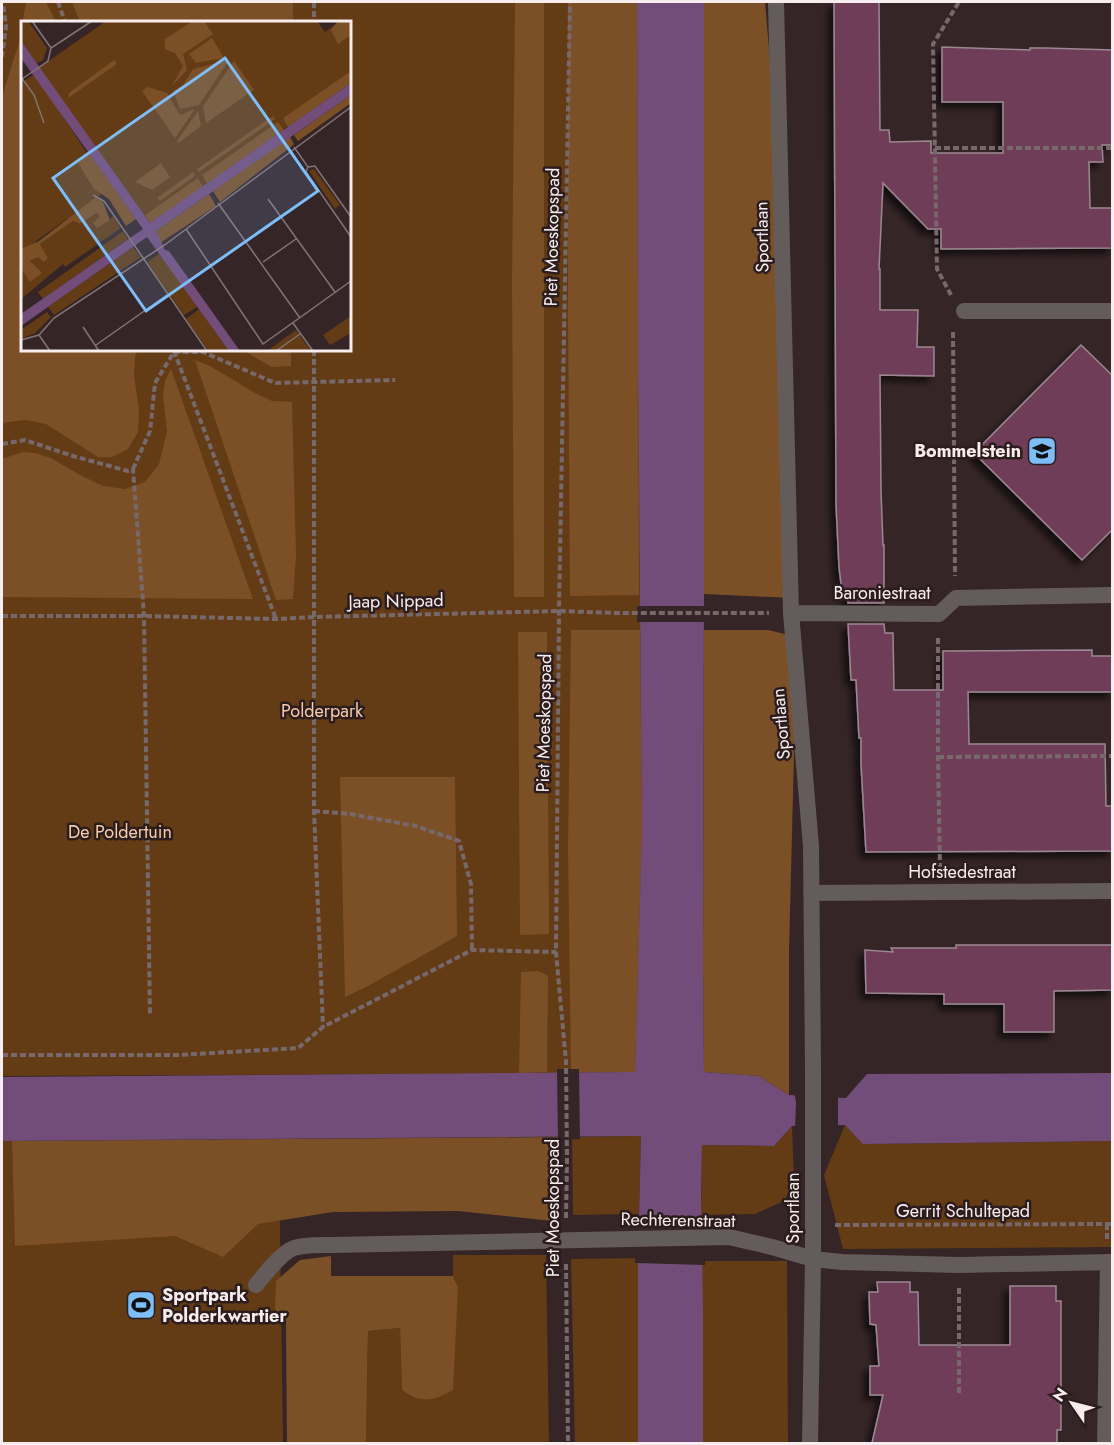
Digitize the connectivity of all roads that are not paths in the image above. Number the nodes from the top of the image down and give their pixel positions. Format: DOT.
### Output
graph roads {
  1 [pos="776,2"];
  2 [pos="964,311"];
  3 [pos="1113,311"];
  4 [pos="1113,595"];
  5 [pos="791,613"];
  6 [pos="1113,891"];
  7 [pos="811,893"];
  8 [pos="813,1259"];
  9 [pos="1110,1262"];
  10 [pos="256,1284"];
  11 [pos="810,1443"];
  12 [pos="1105,1443"];
  1 -- 5 [label="street, Sportlaan"];
  2 -- 3 [label="street"];
  4 -- 5 [label="street, Baroniestraat"];
  5 -- 7 [label="street, Sportlaan"];
  6 -- 7 [label="street, Hofstedestraat"];
  7 -- 8 [label="street, Sportlaan"];
  8 -- 9 [label="street, Rechterenstraat"];
  8 -- 10 [label="street, Rechterenstraat"];
  8 -- 11 [label="street, Sportlaan"];
  9 -- 12 [label="street"];
}
